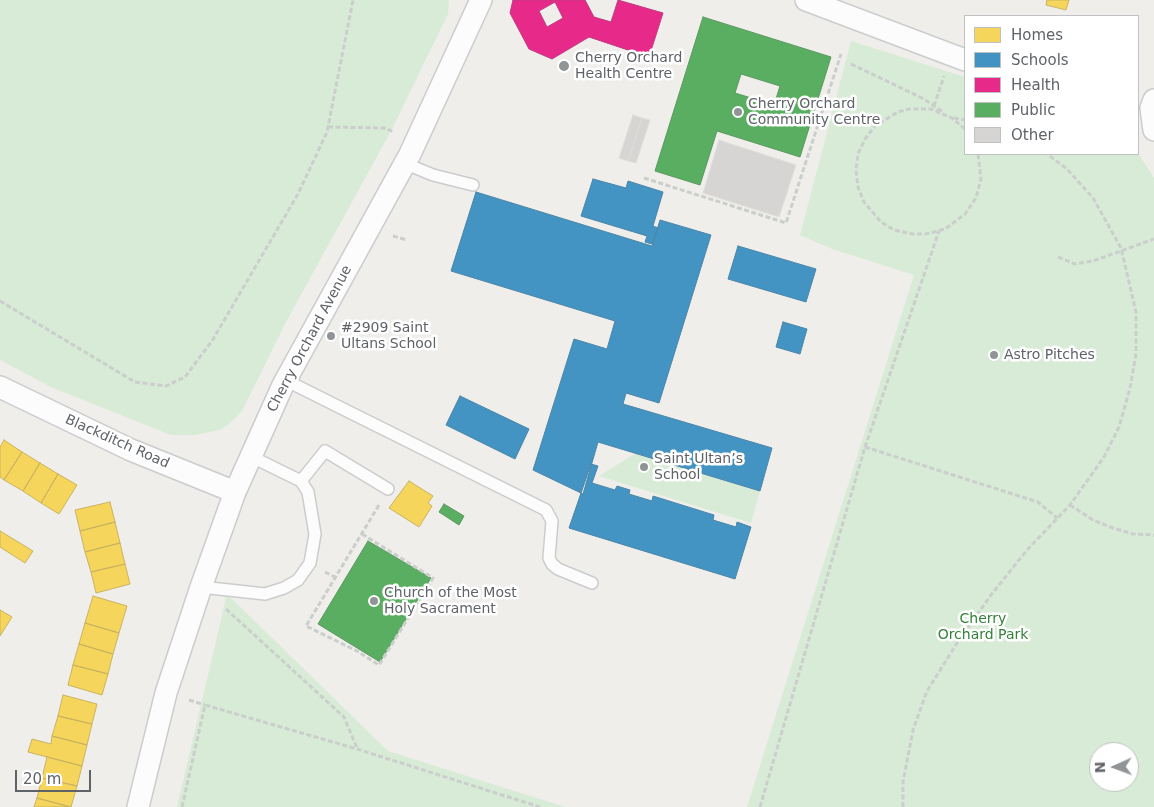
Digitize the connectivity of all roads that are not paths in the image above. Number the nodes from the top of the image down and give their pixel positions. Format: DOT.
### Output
graph roads {
  1 [pos="481,0"];
  2 [pos="806,0"];
  3 [pos="958,58"];
  4 [pos="1148,104"];
  5 [pos="1154,130"];
  6 [pos="404,163"];
  7 [pos="472,185"];
  8 [pos="287,381"];
  9 [pos="0,387"];
  10 [pos="252,457"];
  11 [pos="300,481"];
  12 [pos="388,489"];
  13 [pos="235,492"];
  14 [pos="592,583"];
  15 [pos="201,586"];
  16 [pos="138,807"];
  1 -- 6 [label="street, Cherry Orchard Avenue"];
  2 -- 3 [label="street"];
  4 -- 5 [label="street"];
  6 -- 7 [label="lane"];
  6 -- 8 [label="street, Cherry Orchard Avenue"];
  8 -- 10 [label="street, Cherry Orchard Avenue"];
  8 -- 14 [label="lane"];
  9 -- 13 [label="street, Blackditch Road"];
  10 -- 11 [label="lane"];
  10 -- 13 [label="street, Cherry Orchard Avenue"];
  11 -- 12 [label="lane"];
  11 -- 15 [label="lane"];
  13 -- 15 [label="street, Cherry Orchard Avenue"];
  15 -- 16 [label="street, Cherry Orchard Avenue"];
}
